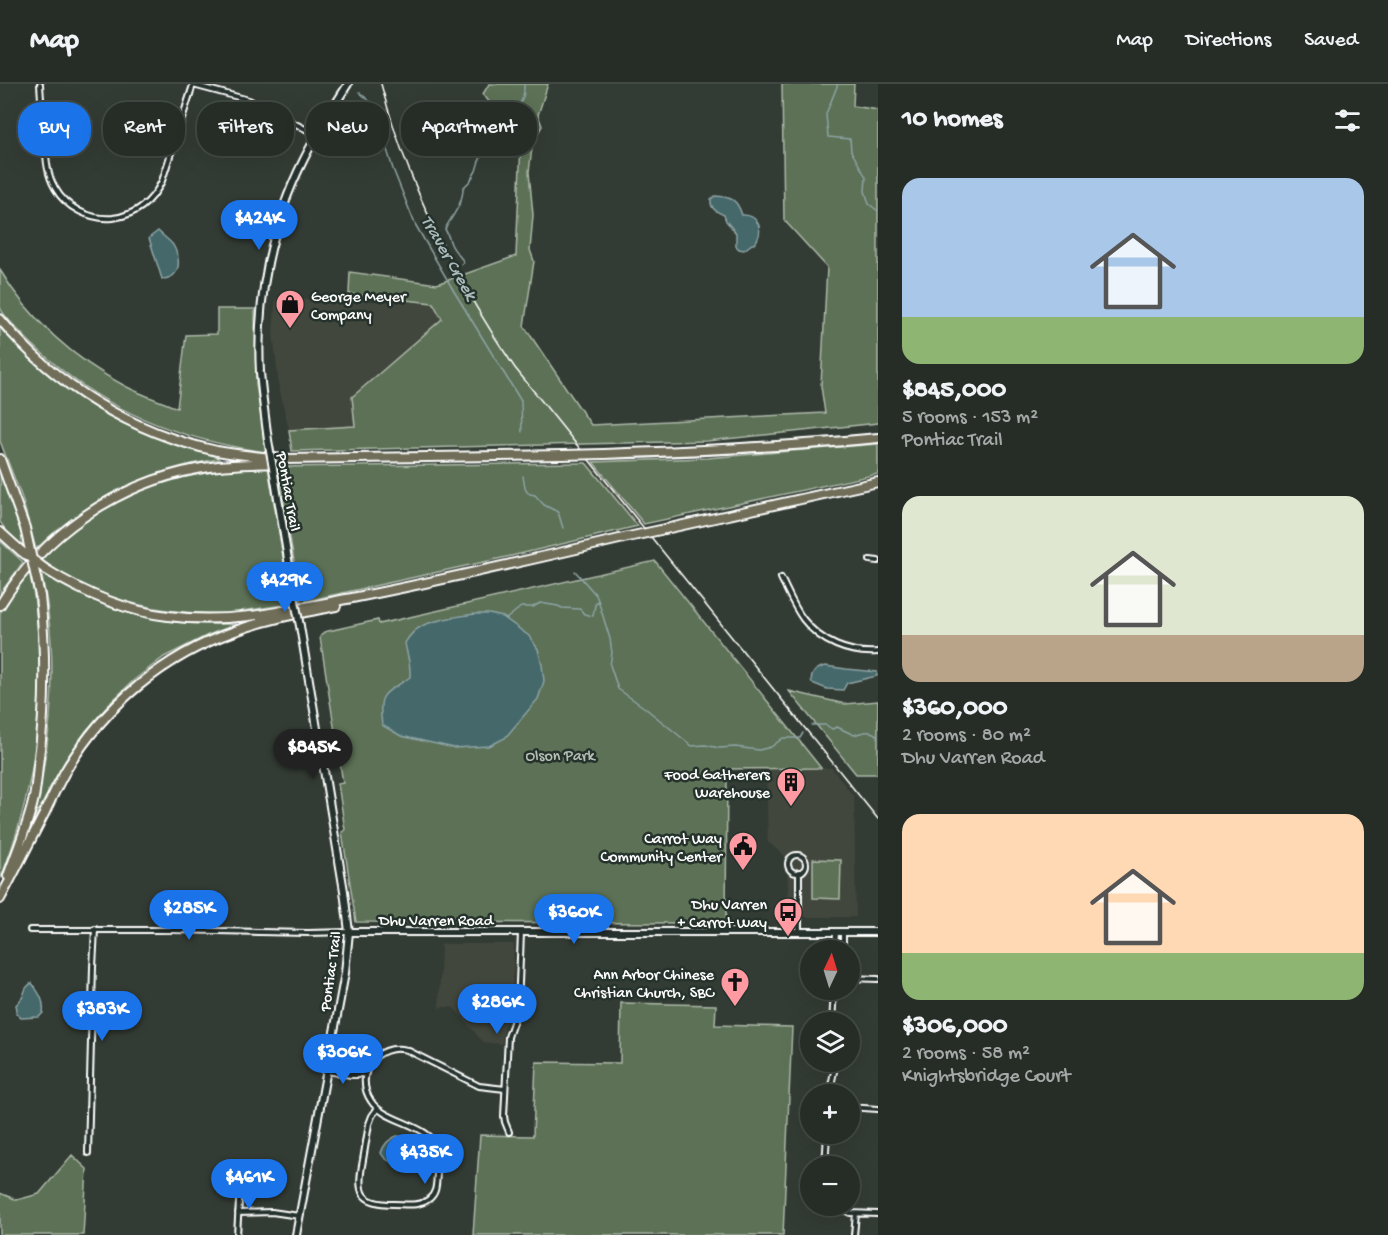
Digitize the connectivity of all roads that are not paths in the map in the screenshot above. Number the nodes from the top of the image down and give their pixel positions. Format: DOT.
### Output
graph roads {
  1 [pos="40,84"];
  2 [pos="192,84"];
  3 [pos="348,84"];
  4 [pos="337,102"];
  5 [pos="306,130"];
  6 [pos="306,155"];
  7 [pos="0,320"];
  8 [pos="878,438"];
  9 [pos="473,456"];
  10 [pos="0,459"];
  11 [pos="878,482"];
  12 [pos="0,532"];
  13 [pos="870,561"];
  14 [pos="878,561"];
  15 [pos="781,578"];
  16 [pos="434,581"];
  17 [pos="0,605"];
  18 [pos="878,652"];
  19 [pos="799,872"];
  20 [pos="0,898"];
  21 [pos="95,929"];
  22 [pos="30,930"];
  23 [pos="349,932"];
  24 [pos="799,932"];
  25 [pos="839,932"];
  26 [pos="878,932"];
  27 [pos="521,933"];
  28 [pos="838,940"];
  29 [pos="841,940"];
  30 [pos="860,978"];
  31 [pos="878,979"];
  32 [pos="327,1068"];
  33 [pos="363,1075"];
  34 [pos="505,1089"];
  35 [pos="860,1108"];
  36 [pos="377,1109"];
  37 [pos="878,1109"];
  38 [pos="509,1132"];
  39 [pos="88,1154"];
  40 [pos="240,1185"];
  41 [pos="238,1213"];
  42 [pos="860,1214"];
  43 [pos="878,1214"];
  44 [pos="300,1216"];
  45 [pos="856,1216"];
  46 [pos="237,1235"];
  47 [pos="296,1235"];
  48 [pos="854,1235"];
  1 -- 2 [label="street"];
  2 -- 5 [label="street"];
  3 -- 4 [label="main road, Pontiac Trail"];
  6 -- 23 [label="main road, Pontiac Trail, bridge"];
  7 -- 9 [label="highway"];
  8 -- 9 [label="highway, bridge"];
  9 -- 17 [label="highway"];
  10 -- 20 [label="highway, bridge"];
  11 -- 16 [label="highway, bridge"];
  12 -- 16 [label="highway, bridge"];
  13 -- 14 [label="street"];
  15 -- 18 [label="street"];
  16 -- 20 [label="highway"];
  19 -- 19 [label="street"];
  19 -- 24 [label="street"];
  21 -- 22 [label="street, Dhu Varren Road"];
  21 -- 23 [label="street, Dhu Varren Road"];
  21 -- 39 [label="street"];
  23 -- 27 [label="main road, Dhu Varren Road"];
  23 -- 32 [label="main road, Pontiac Trail"];
  24 -- 25 [label="main road, Dhu Varren Road"];
  24 -- 27 [label="main road, Dhu Varren Road"];
  25 -- 26 [label="main road, Dhu Varren Road"];
  25 -- 28 [label="street"];
  25 -- 29 [label="street"];
  27 -- 34 [label="street"];
  30 -- 31 [label="street"];
  32 -- 33 [label="street"];
  32 -- 44 [label="main road, Pontiac Trail"];
  33 -- 34 [label="street"];
  33 -- 36 [label="street"];
  34 -- 38 [label="street"];
  35 -- 37 [label="street"];
  36 -- 36 [label="street"];
  40 -- 41 [label="street"];
  41 -- 44 [label="street"];
  41 -- 46 [label="street"];
  42 -- 43 [label="street"];
  44 -- 47 [label="main road, Pontiac Trail"];
  45 -- 48 [label="street"];
}
